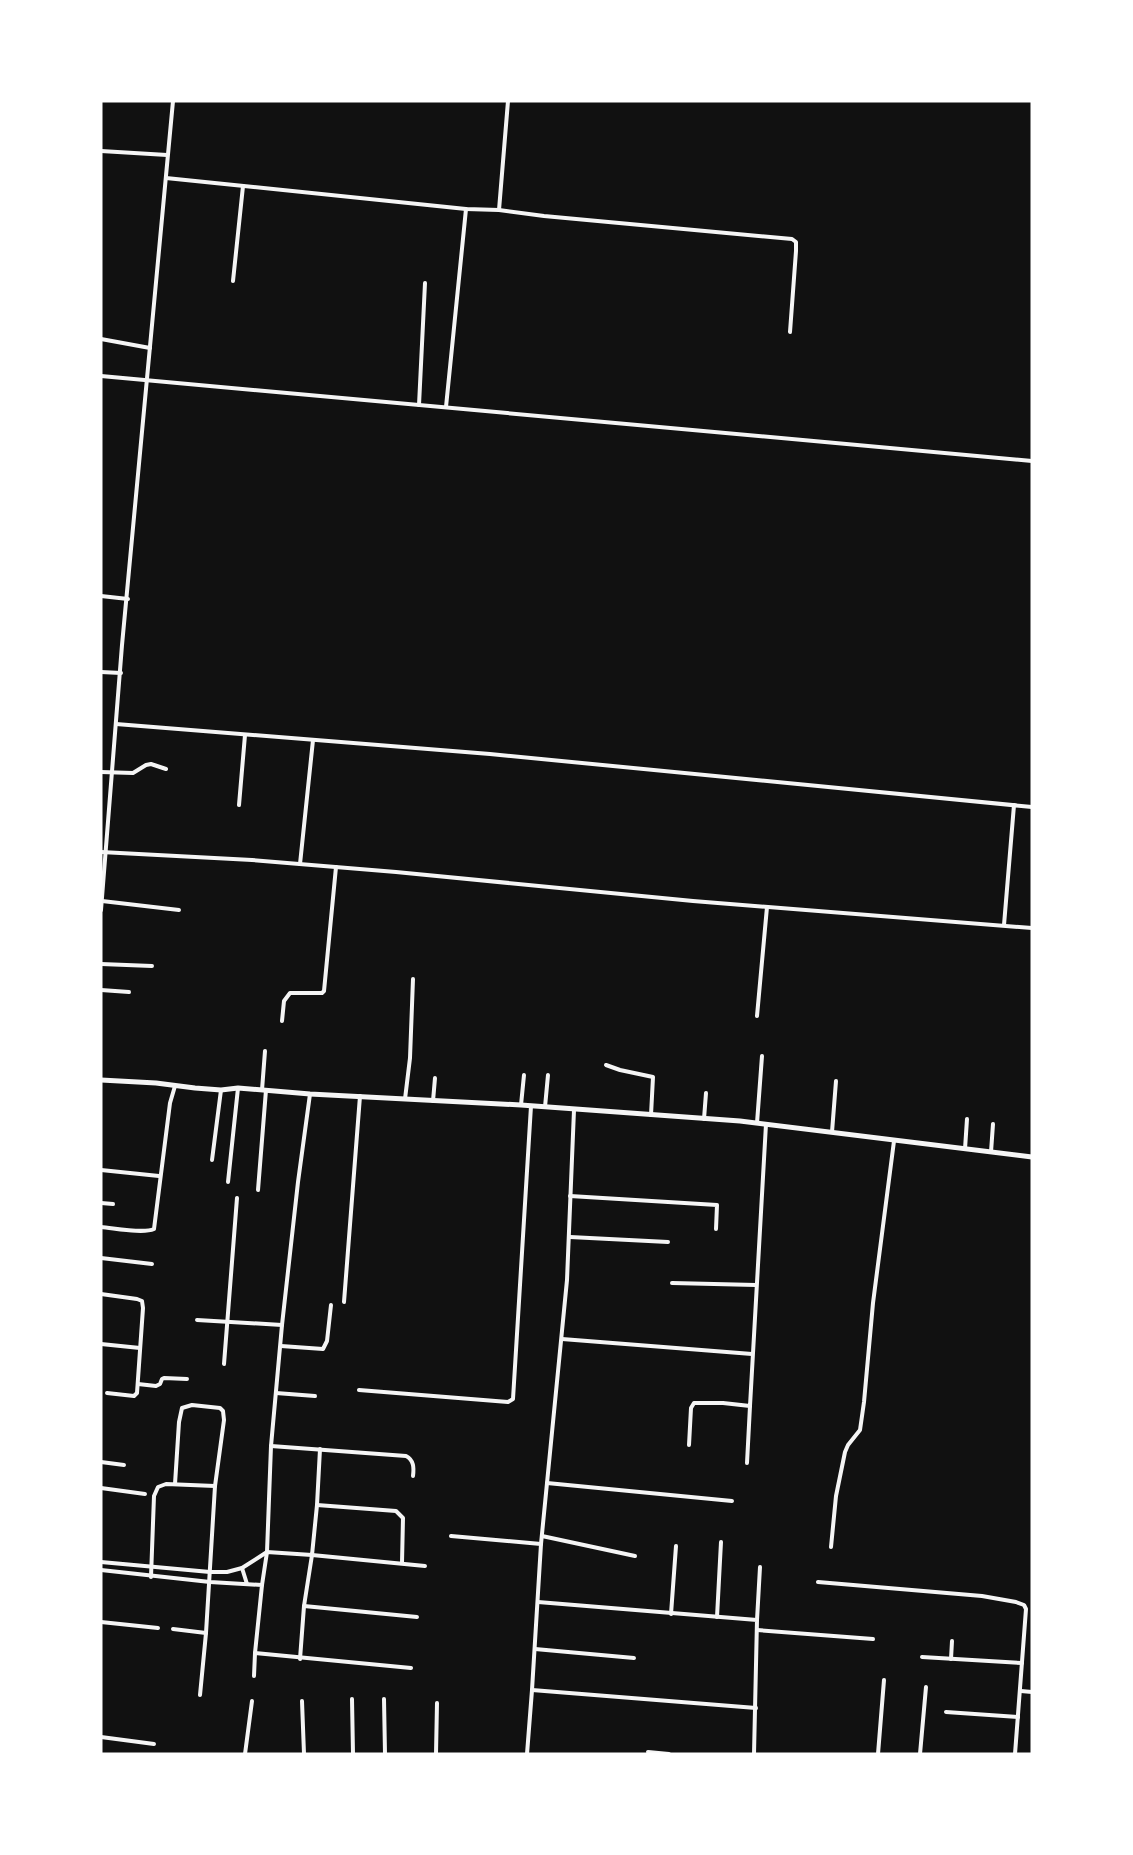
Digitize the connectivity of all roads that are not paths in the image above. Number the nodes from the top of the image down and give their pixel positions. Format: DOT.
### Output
graph roads {
  1 [pos="172,101"];
  2 [pos="508,101"];
  3 [pos="101,151"];
  4 [pos="167,155"];
  5 [pos="166,178"];
  6 [pos="243,186"];
  7 [pos="466,209"];
  8 [pos="499,210"];
  9 [pos="233,281"];
  10 [pos="425,283"];
  11 [pos="790,332"];
  12 [pos="101,339"];
  13 [pos="150,348"];
  14 [pos="101,376"];
  15 [pos="146,380"];
  16 [pos="419,405"];
  17 [pos="446,407"];
  18 [pos="1032,460"];
  19 [pos="101,596"];
  20 [pos="128,599"];
  21 [pos="101,672"];
  22 [pos="121,673"];
  23 [pos="116,724"];
  24 [pos="245,735"];
  25 [pos="313,740"];
  26 [pos="166,769"];
  27 [pos="101,772"];
  28 [pos="112,773"];
  29 [pos="239,804"];
  30 [pos="1014,805"];
  31 [pos="1032,807"];
  32 [pos="103,853"];
  33 [pos="300,864"];
  34 [pos="336,867"];
  35 [pos="102,901"];
  36 [pos="767,907"];
  37 [pos="101,910"];
  38 [pos="180,910"];
  39 [pos="1004,925"];
  40 [pos="1032,928"];
  41 [pos="101,964"];
  42 [pos="152,966"];
  43 [pos="412,979"];
  44 [pos="101,990"];
  45 [pos="129,992"];
  46 [pos="757,1016"];
  47 [pos="282,1021"];
  48 [pos="265,1051"];
  49 [pos="762,1056"];
  50 [pos="606,1065"];
  51 [pos="524,1075"];
  52 [pos="548,1075"];
  53 [pos="435,1078"];
  54 [pos="101,1080"];
  55 [pos="836,1081"];
  56 [pos="175,1086"];
  57 [pos="238,1088"];
  58 [pos="221,1090"];
  59 [pos="264,1090"];
  60 [pos="706,1093"];
  61 [pos="310,1094"];
  62 [pos="360,1096"];
  63 [pos="405,1099"];
  64 [pos="433,1100"];
  65 [pos="521,1106"];
  66 [pos="531,1106"];
  67 [pos="545,1107"];
  68 [pos="574,1110"];
  69 [pos="651,1115"];
  70 [pos="704,1119"];
  71 [pos="967,1119"];
  72 [pos="758,1123"];
  73 [pos="766,1124"];
  74 [pos="993,1124"];
  75 [pos="832,1132"];
  76 [pos="894,1141"];
  77 [pos="965,1149"];
  78 [pos="991,1152"];
  79 [pos="1032,1157"];
  80 [pos="212,1160"];
  81 [pos="101,1170"];
  82 [pos="159,1176"];
  83 [pos="228,1182"];
  84 [pos="258,1190"];
  85 [pos="570,1196"];
  86 [pos="237,1198"];
  87 [pos="717,1198"];
  88 [pos="101,1203"];
  89 [pos="113,1204"];
  90 [pos="717,1205"];
  91 [pos="101,1227"];
  92 [pos="716,1229"];
  93 [pos="570,1237"];
  94 [pos="668,1242"];
  95 [pos="101,1258"];
  96 [pos="152,1264"];
  97 [pos="672,1283"];
  98 [pos="756,1285"];
  99 [pos="101,1294"];
  100 [pos="344,1302"];
  101 [pos="331,1305"];
  102 [pos="198,1320"];
  103 [pos="227,1323"];
  104 [pos="282,1325"];
  105 [pos="562,1339"];
  106 [pos="101,1344"];
  107 [pos="280,1346"];
  108 [pos="140,1348"];
  109 [pos="752,1354"];
  110 [pos="224,1364"];
  111 [pos="188,1379"];
  112 [pos="138,1384"];
  113 [pos="359,1390"];
  114 [pos="107,1393"];
  115 [pos="276,1393"];
  116 [pos="315,1396"];
  117 [pos="750,1406"];
  118 [pos="689,1445"];
  119 [pos="271,1446"];
  120 [pos="320,1449"];
  121 [pos="101,1462"];
  122 [pos="747,1463"];
  123 [pos="124,1464"];
  124 [pos="413,1476"];
  125 [pos="547,1483"];
  126 [pos="175,1484"];
  127 [pos="215,1486"];
  128 [pos="101,1488"];
  129 [pos="145,1494"];
  130 [pos="732,1501"];
  131 [pos="318,1504"];
  132 [pos="451,1536"];
  133 [pos="542,1536"];
  134 [pos="721,1542"];
  135 [pos="541,1544"];
  136 [pos="676,1546"];
  137 [pos="831,1547"];
  138 [pos="267,1552"];
  139 [pos="312,1555"];
  140 [pos="635,1556"];
  141 [pos="101,1562"];
  142 [pos="402,1563"];
  143 [pos="425,1566"];
  144 [pos="152,1567"];
  145 [pos="760,1567"];
  146 [pos="242,1568"];
  147 [pos="101,1570"];
  148 [pos="210,1572"];
  149 [pos="151,1577"];
  150 [pos="210,1582"];
  151 [pos="818,1582"];
  152 [pos="246,1584"];
  153 [pos="262,1585"];
  154 [pos="538,1602"];
  155 [pos="304,1606"];
  156 [pos="672,1614"];
  157 [pos="417,1617"];
  158 [pos="717,1617"];
  159 [pos="1026,1617"];
  160 [pos="1032,1617"];
  161 [pos="757,1620"];
  162 [pos="101,1622"];
  163 [pos="158,1628"];
  164 [pos="172,1629"];
  165 [pos="757,1630"];
  166 [pos="206,1632"];
  167 [pos="873,1639"];
  168 [pos="952,1641"];
  169 [pos="535,1648"];
  170 [pos="255,1653"];
  171 [pos="922,1657"];
  172 [pos="634,1658"];
  173 [pos="300,1659"];
  174 [pos="951,1659"];
  175 [pos="1022,1663"];
  176 [pos="410,1668"];
  177 [pos="254,1676"];
  178 [pos="884,1680"];
  179 [pos="926,1687"];
  180 [pos="532,1690"];
  181 [pos="1020,1691"];
  182 [pos="1032,1692"];
  183 [pos="200,1695"];
  184 [pos="352,1699"];
  185 [pos="384,1699"];
  186 [pos="252,1701"];
  187 [pos="302,1701"];
  188 [pos="437,1703"];
  189 [pos="756,1708"];
  190 [pos="946,1712"];
  191 [pos="1018,1717"];
  192 [pos="101,1737"];
  193 [pos="154,1744"];
  194 [pos="648,1752"];
  195 [pos="245,1754"];
  196 [pos="304,1754"];
  197 [pos="353,1754"];
  198 [pos="385,1754"];
  199 [pos="436,1754"];
  200 [pos="527,1754"];
  201 [pos="669,1754"];
  202 [pos="754,1754"];
  203 [pos="878,1754"];
  204 [pos="920,1754"];
  205 [pos="1016,1754"];
  1 -- 4 [label="street"];
  2 -- 8 [label="street"];
  3 -- 4 [label="street"];
  4 -- 5 [label="street"];
  5 -- 6 [label="street"];
  5 -- 13 [label="street"];
  6 -- 7 [label="street"];
  6 -- 9 [label="street"];
  7 -- 8 [label="street"];
  7 -- 17 [label="street"];
  8 -- 11 [label="street"];
  10 -- 16 [label="street"];
  12 -- 13 [label="street"];
  13 -- 15 [label="street"];
  14 -- 15 [label="street"];
  15 -- 16 [label="street"];
  15 -- 20 [label="street"];
  16 -- 17 [label="street"];
  17 -- 18 [label="street"];
  19 -- 20 [label="street"];
  20 -- 22 [label="street"];
  21 -- 22 [label="street"];
  22 -- 23 [label="street"];
  23 -- 24 [label="street"];
  23 -- 28 [label="street"];
  24 -- 25 [label="street"];
  24 -- 29 [label="street"];
  25 -- 30 [label="street"];
  25 -- 33 [label="street"];
  26 -- 28 [label="street"];
  27 -- 28 [label="street"];
  28 -- 32 [label="street"];
  30 -- 31 [label="street"];
  30 -- 39 [label="street"];
  32 -- 33 [label="street"];
  32 -- 35 [label="street"];
  33 -- 34 [label="street"];
  34 -- 36 [label="street"];
  34 -- 47 [label="street"];
  35 -- 37 [label="street"];
  35 -- 38 [label="street"];
  36 -- 39 [label="street"];
  36 -- 46 [label="street"];
  39 -- 40 [label="street"];
  41 -- 42 [label="street"];
  43 -- 63 [label="street"];
  44 -- 45 [label="street"];
  48 -- 59 [label="street"];
  49 -- 72 [label="street"];
  50 -- 69 [label="street"];
  51 -- 65 [label="street"];
  52 -- 67 [label="street"];
  53 -- 64 [label="street"];
  54 -- 56 [label="street"];
  55 -- 75 [label="street"];
  56 -- 58 [label="street"];
  56 -- 82 [label="street"];
  57 -- 58 [label="street"];
  57 -- 59 [label="street"];
  57 -- 83 [label="street"];
  58 -- 80 [label="street"];
  59 -- 61 [label="street"];
  59 -- 84 [label="street"];
  60 -- 70 [label="street"];
  61 -- 62 [label="street"];
  61 -- 104 [label="street"];
  62 -- 63 [label="street"];
  62 -- 100 [label="street"];
  63 -- 64 [label="street"];
  64 -- 65 [label="street"];
  65 -- 66 [label="street"];
  66 -- 67 [label="street"];
  66 -- 113 [label="street"];
  67 -- 68 [label="street"];
  68 -- 69 [label="street"];
  68 -- 85 [label="street"];
  69 -- 70 [label="street"];
  70 -- 72 [label="street"];
  71 -- 77 [label="street"];
  72 -- 73 [label="street"];
  73 -- 75 [label="street"];
  73 -- 98 [label="street"];
  74 -- 78 [label="street"];
  75 -- 76 [label="street"];
  76 -- 77 [label="street"];
  76 -- 137 [label="street"];
  77 -- 78 [label="street"];
  78 -- 79 [label="street"];
  81 -- 82 [label="street"];
  82 -- 91 [label="street"];
  85 -- 90 [label="street"];
  85 -- 93 [label="street"];
  86 -- 103 [label="street"];
  87 -- 90 [label="street"];
  88 -- 89 [label="street"];
  90 -- 92 [label="street"];
  93 -- 94 [label="street"];
  93 -- 105 [label="street"];
  95 -- 96 [label="street"];
  97 -- 98 [label="street"];
  98 -- 109 [label="street"];
  99 -- 108 [label="street"];
  101 -- 107 [label="street"];
  102 -- 103 [label="street"];
  103 -- 104 [label="street"];
  103 -- 110 [label="street"];
  104 -- 107 [label="street"];
  105 -- 109 [label="street"];
  105 -- 125 [label="street"];
  106 -- 108 [label="street"];
  107 -- 115 [label="street"];
  108 -- 112 [label="street"];
  109 -- 117 [label="street"];
  111 -- 112 [label="street"];
  112 -- 114 [label="street"];
  115 -- 116 [label="street"];
  115 -- 119 [label="street"];
  117 -- 118 [label="street"];
  117 -- 122 [label="street"];
  119 -- 120 [label="street"];
  119 -- 138 [label="street"];
  120 -- 124 [label="street"];
  120 -- 131 [label="street"];
  121 -- 123 [label="street"];
  125 -- 130 [label="street"];
  125 -- 133 [label="street"];
  126 -- 127 [label="street"];
  126 -- 127 [label="street"];
  126 -- 144 [label="street"];
  127 -- 148 [label="street"];
  128 -- 129 [label="street"];
  131 -- 139 [label="street"];
  131 -- 142 [label="street"];
  132 -- 135 [label="street"];
  133 -- 135 [label="street"];
  133 -- 140 [label="street"];
  134 -- 158 [label="street"];
  135 -- 154 [label="street"];
  136 -- 156 [label="street"];
  138 -- 139 [label="street"];
  138 -- 146 [label="street"];
  138 -- 153 [label="street"];
  139 -- 142 [label="street"];
  139 -- 155 [label="street"];
  141 -- 144 [label="street"];
  142 -- 143 [label="street"];
  144 -- 148 [label="street"];
  144 -- 149 [label="street"];
  145 -- 161 [label="street"];
  146 -- 148 [label="street"];
  146 -- 152 [label="street"];
  147 -- 149 [label="street"];
  148 -- 150 [label="street"];
  149 -- 150 [label="street"];
  150 -- 152 [label="street"];
  150 -- 166 [label="street"];
  151 -- 159 [label="street"];
  152 -- 153 [label="street"];
  153 -- 170 [label="street"];
  154 -- 156 [label="street"];
  154 -- 169 [label="street"];
  155 -- 157 [label="street"];
  155 -- 173 [label="street"];
  156 -- 158 [label="street"];
  158 -- 161 [label="street"];
  159 -- 160 [label="street"];
  159 -- 175 [label="street"];
  161 -- 165 [label="street"];
  162 -- 163 [label="street"];
  164 -- 166 [label="street"];
  165 -- 167 [label="street"];
  165 -- 189 [label="street"];
  166 -- 183 [label="street"];
  168 -- 174 [label="street"];
  169 -- 172 [label="street"];
  169 -- 180 [label="street"];
  170 -- 173 [label="street"];
  170 -- 177 [label="street"];
  171 -- 174 [label="street"];
  173 -- 176 [label="street"];
  174 -- 175 [label="street"];
  175 -- 181 [label="street"];
  178 -- 203 [label="street"];
  179 -- 204 [label="street"];
  180 -- 189 [label="street"];
  180 -- 200 [label="street"];
  181 -- 182 [label="street"];
  181 -- 191 [label="street"];
  184 -- 197 [label="street"];
  185 -- 198 [label="street"];
  186 -- 195 [label="street"];
  187 -- 196 [label="street"];
  188 -- 199 [label="street"];
  189 -- 202 [label="street"];
  190 -- 191 [label="street"];
  191 -- 205 [label="street"];
  192 -- 193 [label="street"];
  194 -- 201 [label="street"];
}
